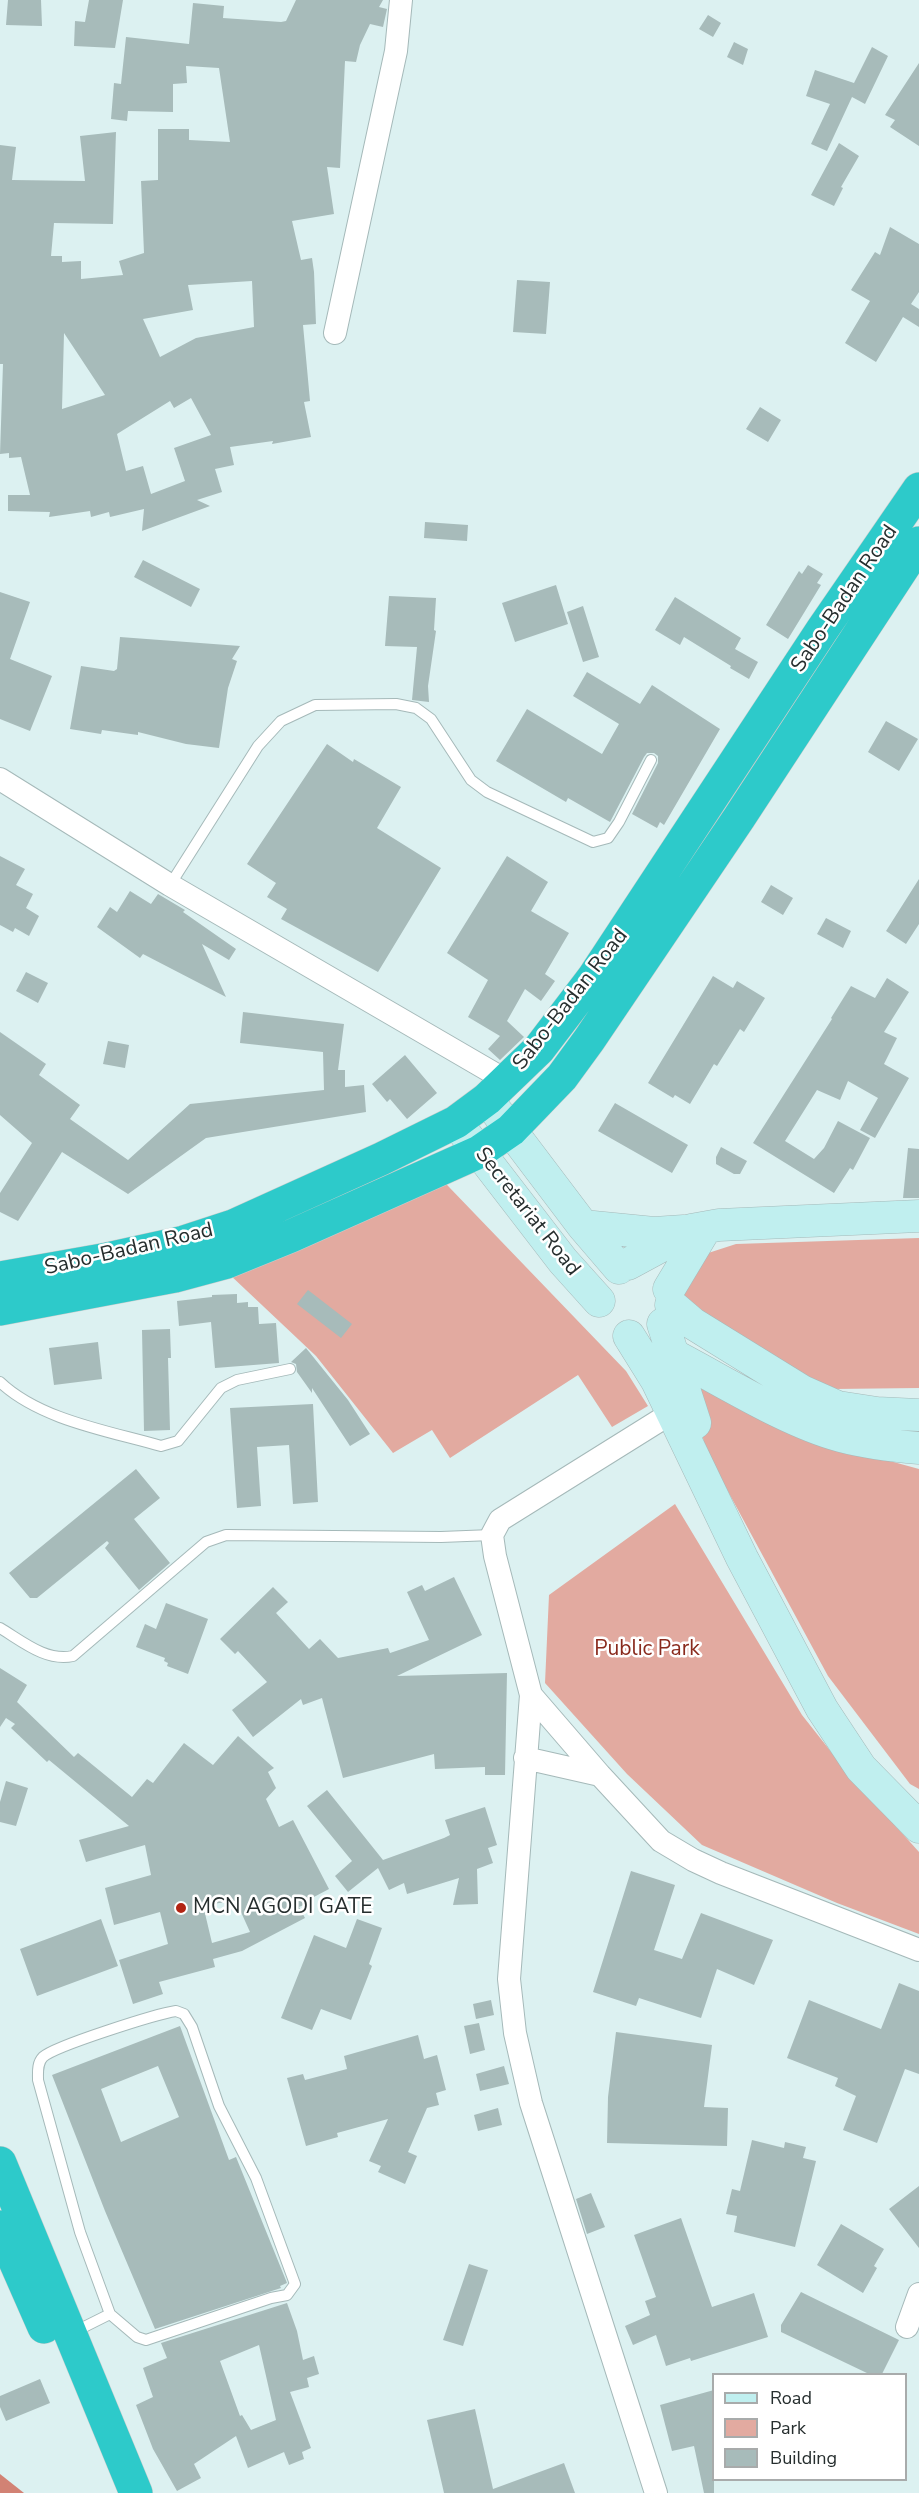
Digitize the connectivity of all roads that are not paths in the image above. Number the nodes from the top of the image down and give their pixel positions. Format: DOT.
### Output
graph roads {
  1 [pos="401,0"];
  2 [pos="335,333"];
  3 [pos="919,489"];
  4 [pos="919,543"];
  5 [pos="651,760"];
  6 [pos="0,779"];
  7 [pos="712,801"];
  8 [pos="739,818"];
  9 [pos="170,885"];
  10 [pos="497,1090"];
  11 [pos="456,1122"];
  12 [pos="511,1130"];
  13 [pos="478,1152"];
  14 [pos="919,1216"];
  15 [pos="583,1226"];
  16 [pos="698,1229"];
  17 [pos="624,1266"];
  18 [pos="0,1278"];
  19 [pos="599,1301"];
  20 [pos="668,1306"];
  21 [pos="0,1309"];
  22 [pos="629,1336"];
  23 [pos="675,1356"];
  24 [pos="290,1369"];
  25 [pos="0,1384"];
  26 [pos="673,1412"];
  27 [pos="919,1415"];
  28 [pos="919,1448"];
  29 [pos="492,1535"];
  30 [pos="0,1628"];
  31 [pos="531,1695"];
  32 [pos="525,1758"];
  33 [pos="600,1775"];
  34 [pos="919,1799"];
  35 [pos="919,1827"];
  36 [pos="919,1950"];
  37 [pos="0,2163"];
  38 [pos="0,2227"];
  39 [pos="919,2294"];
  40 [pos="110,2314"];
  41 [pos="907,2328"];
  42 [pos="71,2334"];
  43 [pos="113,2493"];
  44 [pos="136,2493"];
  45 [pos="656,2493"];
  1 -- 2 [label="street"];
  3 -- 7 [label="highway, Sabo-Badan Road"];
  4 -- 8 [label="highway, Sabo-Badan Road"];
  5 -- 9 [label="lane"];
  6 -- 9 [label="street"];
  7 -- 8 [label="highway"];
  7 -- 10 [label="highway, Sabo-Badan Road"];
  8 -- 12 [label="highway, Sabo-Badan Road"];
  9 -- 10 [label="street"];
  10 -- 11 [label="highway, Sabo-Badan Road"];
  10 -- 12 [label="main road, Secretariat Road"];
  11 -- 13 [label="main road, Secretariat Road"];
  11 -- 18 [label="highway, Sabo-Badan Road"];
  12 -- 13 [label="highway, Sabo-Badan Road"];
  12 -- 15 [label="main road, Secretariat Road"];
  13 -- 19 [label="main road, Secretariat Road"];
  13 -- 21 [label="highway, Sabo-Badan Road"];
  14 -- 16 [label="main road"];
  15 -- 16 [label="main road"];
  15 -- 17 [label="main road, Secretariat Road"];
  16 -- 17 [label="main road"];
  16 -- 20 [label="main road"];
  17 -- 19 [label="main road"];
  17 -- 20 [label="main road"];
  19 -- 22 [label="main road"];
  20 -- 22 [label="main road"];
  20 -- 23 [label="main road"];
  20 -- 27 [label="main road"];
  22 -- 26 [label="main road"];
  23 -- 28 [label="main road"];
  23 -- 34 [label="main road"];
  24 -- 25 [label="lane"];
  26 -- 29 [label="street"];
  26 -- 35 [label="main road"];
  29 -- 30 [label="lane"];
  29 -- 31 [label="street"];
  31 -- 32 [label="street"];
  31 -- 33 [label="street"];
  32 -- 33 [label="street"];
  32 -- 45 [label="street"];
  33 -- 36 [label="street"];
  37 -- 42 [label="highway"];
  38 -- 43 [label="highway"];
  39 -- 41 [label="street"];
  40 -- 40 [label="lane"];
  40 -- 42 [label="lane"];
  42 -- 44 [label="highway"];
}
